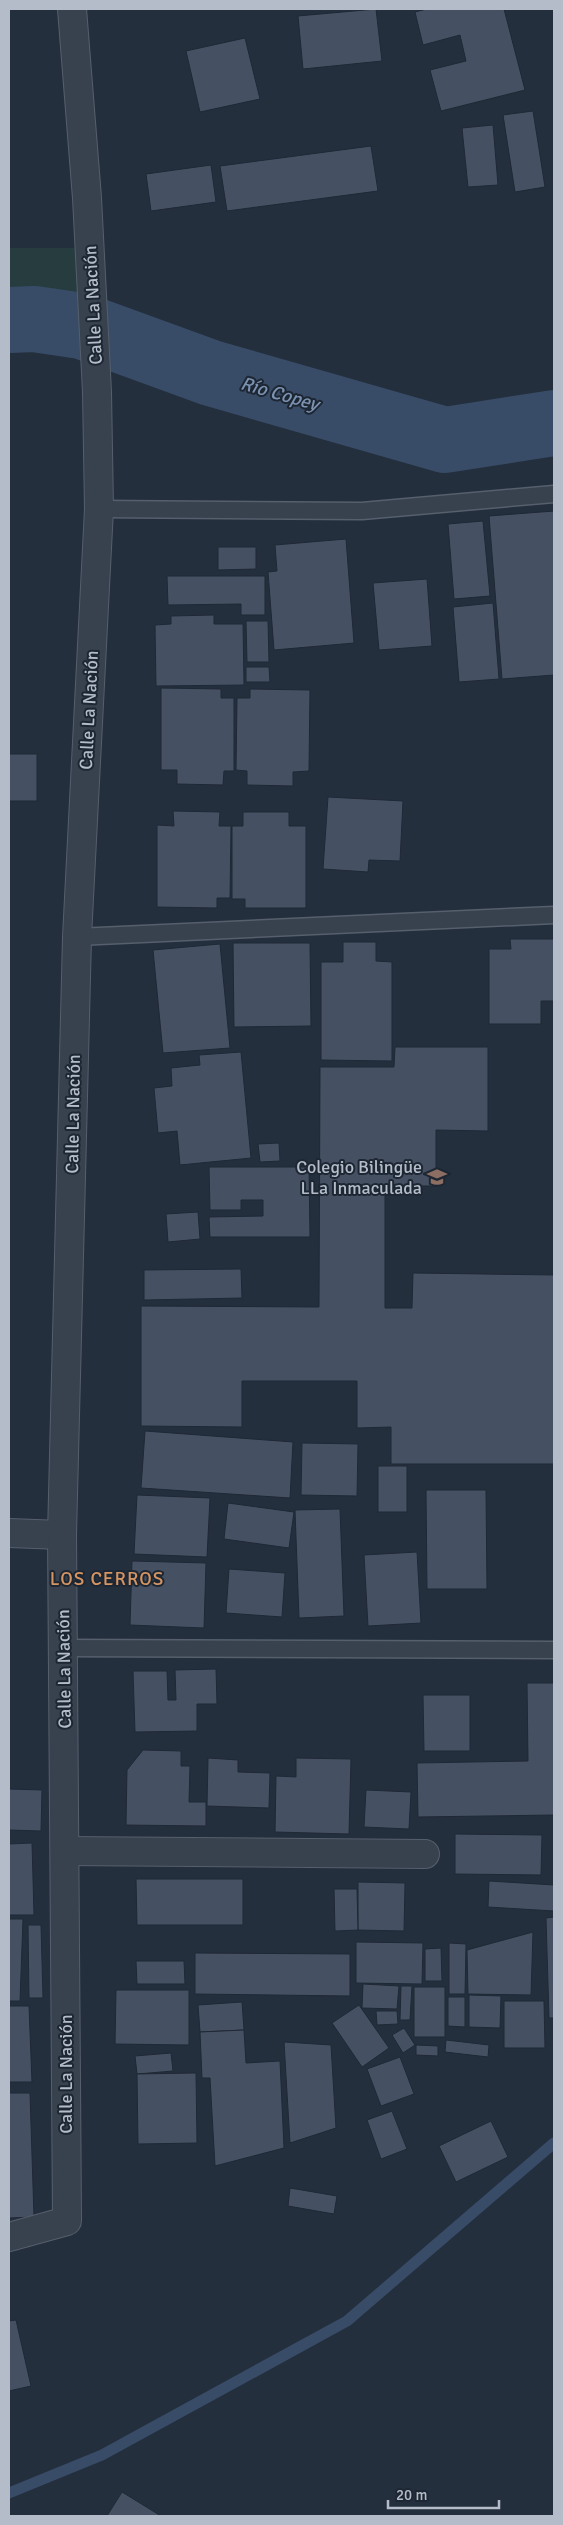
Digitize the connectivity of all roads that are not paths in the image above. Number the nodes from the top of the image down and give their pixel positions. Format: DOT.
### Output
graph roads {
  1 [pos="72,9"];
  2 [pos="554,494"];
  3 [pos="99,509"];
  4 [pos="554,915"];
  5 [pos="77,937"];
  6 [pos="9,1533"];
  7 [pos="62,1535"];
  8 [pos="63,1648"];
  9 [pos="554,1650"];
  10 [pos="66,1850"];
  11 [pos="425,1854"];
  12 [pos="9,2237"];
  1 -- 3 [label="street, Calle La Nación"];
  2 -- 3 [label="lane"];
  3 -- 5 [label="street, Calle La Nación"];
  4 -- 5 [label="lane"];
  5 -- 7 [label="street, Calle La Nación"];
  6 -- 7 [label="street"];
  7 -- 8 [label="street, Calle La Nación"];
  8 -- 9 [label="lane"];
  8 -- 10 [label="street, Calle La Nación"];
  10 -- 11 [label="street"];
  10 -- 12 [label="street, Calle La Nación"];
}
